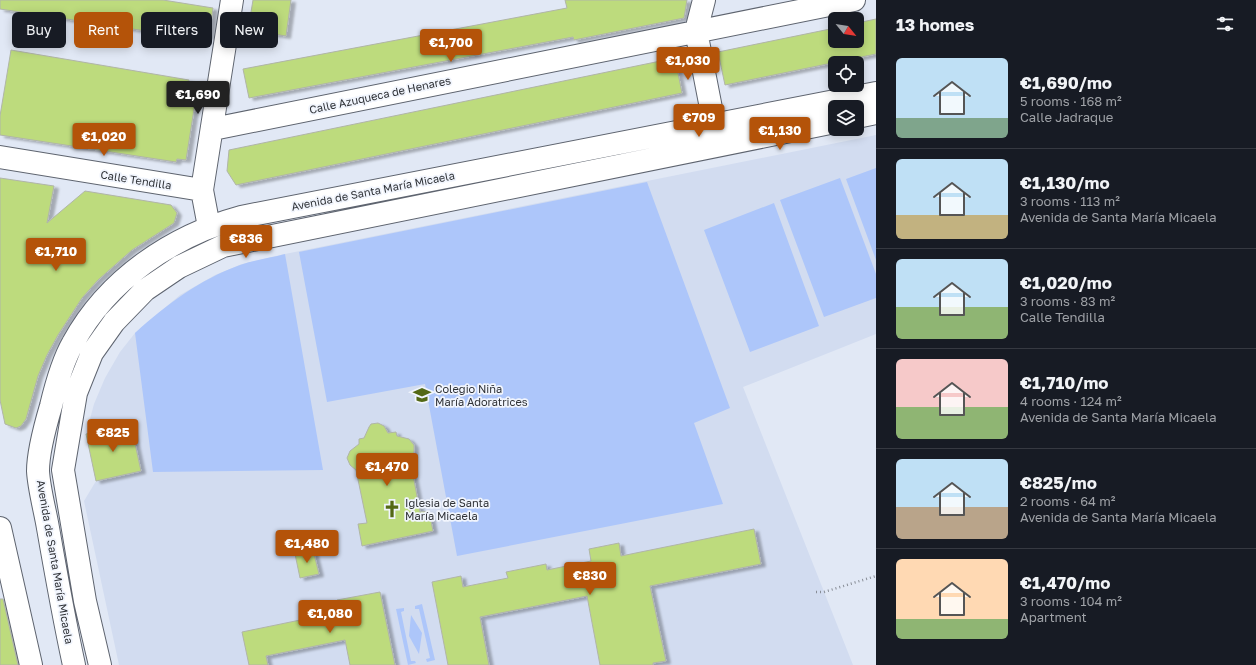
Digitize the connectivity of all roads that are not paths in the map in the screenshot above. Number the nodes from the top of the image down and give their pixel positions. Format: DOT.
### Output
graph roads {
  1 [pos="232,0"];
  2 [pos="704,0"];
  3 [pos="854,0"];
  4 [pos="696,31"];
  5 [pos="876,93"];
  6 [pos="876,113"];
  7 [pos="864,116"];
  8 [pos="828,123"];
  9 [pos="714,124"];
  10 [pos="213,129"];
  11 [pos="718,146"];
  12 [pos="0,157"];
  13 [pos="202,190"];
  14 [pos="209,227"];
  15 [pos="0,528"];
  16 [pos="31,665"];
  17 [pos="74,665"];
  18 [pos="100,665"];
  1 -- 10 [label="street"];
  2 -- 4 [label="street"];
  3 -- 4 [label="street, Calle Azuqueca de Henares"];
  4 -- 9 [label="street"];
  4 -- 10 [label="street, Calle Azuqueca de Henares"];
  5 -- 9 [label="street, Avenida de Santa María Micaela"];
  6 -- 7 [label="street"];
  8 -- 11 [label="street"];
  9 -- 11 [label="street"];
  9 -- 14 [label="street, Avenida de Santa María Micaela"];
  10 -- 13 [label="street"];
  11 -- 18 [label="street"];
  12 -- 13 [label="street, Calle Tendilla"];
  13 -- 14 [label="street"];
  14 -- 17 [label="street, Avenida de Santa María Micaela"];
  15 -- 16 [label="street"];
}
